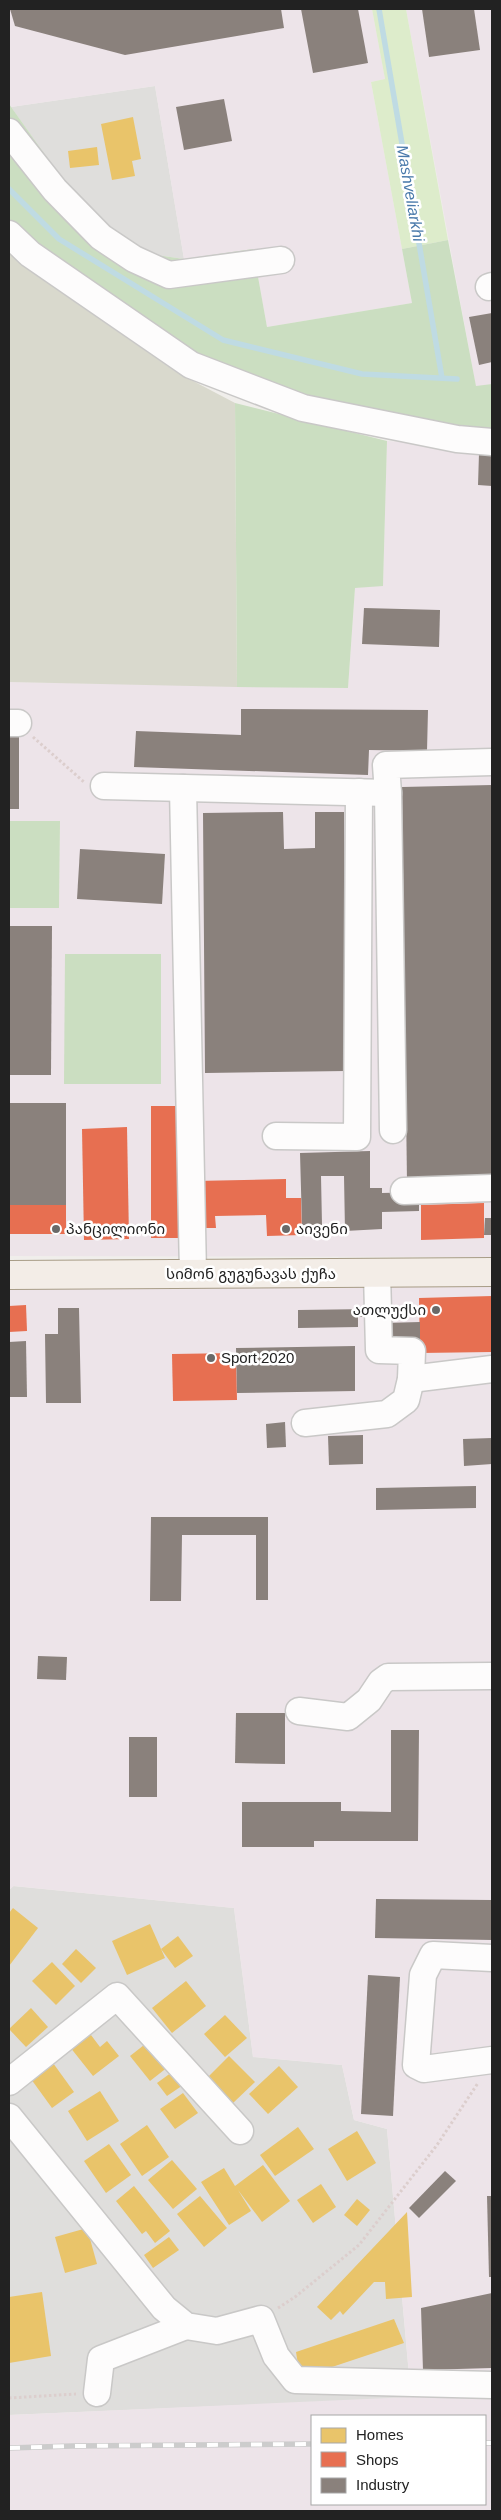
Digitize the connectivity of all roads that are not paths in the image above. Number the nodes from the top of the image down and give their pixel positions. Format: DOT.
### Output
graph roads {
  1 [pos="9,132"];
  2 [pos="9,234"];
  3 [pos="281,260"];
  4 [pos="492,442"];
  5 [pos="492,762"];
  6 [pos="104,786"];
  7 [pos="183,788"];
  8 [pos="359,792"];
  9 [pos="388,793"];
  10 [pos="393,1130"];
  11 [pos="276,1136"];
  12 [pos="492,1188"];
  13 [pos="404,1191"];
  14 [pos="492,1272"];
  15 [pos="377,1273"];
  16 [pos="9,1274"];
  17 [pos="192,1274"];
  18 [pos="492,1368"];
  19 [pos="411,1380"];
  20 [pos="305,1424"];
  21 [pos="492,1676"];
  22 [pos="299,1712"];
  23 [pos="492,1958"];
  24 [pos="492,2061"];
  25 [pos="9,2082"];
  26 [pos="9,2117"];
  27 [pos="240,2131"];
  28 [pos="186,2326"];
  29 [pos="492,2385"];
  30 [pos="97,2393"];
  1 -- 3 [label="street"];
  2 -- 4 [label="street"];
  5 -- 9 [label="street"];
  6 -- 7 [label="street"];
  7 -- 8 [label="street"];
  7 -- 17 [label="street"];
  8 -- 9 [label="street"];
  8 -- 11 [label="street"];
  9 -- 10 [label="street"];
  12 -- 13 [label="street"];
  14 -- 15 [label="main road, სიმონ გუგუნავას ქუჩა"];
  15 -- 17 [label="main road, სიმონ გუგუნავას ქუჩა"];
  15 -- 19 [label="street"];
  16 -- 17 [label="main road, სიმონ გუგუნავას ქუჩა"];
  18 -- 19 [label="street"];
  19 -- 20 [label="street"];
  21 -- 22 [label="street"];
  23 -- 24 [label="street"];
  25 -- 27 [label="street"];
  26 -- 28 [label="street"];
  28 -- 29 [label="street"];
  28 -- 30 [label="street"];
}
